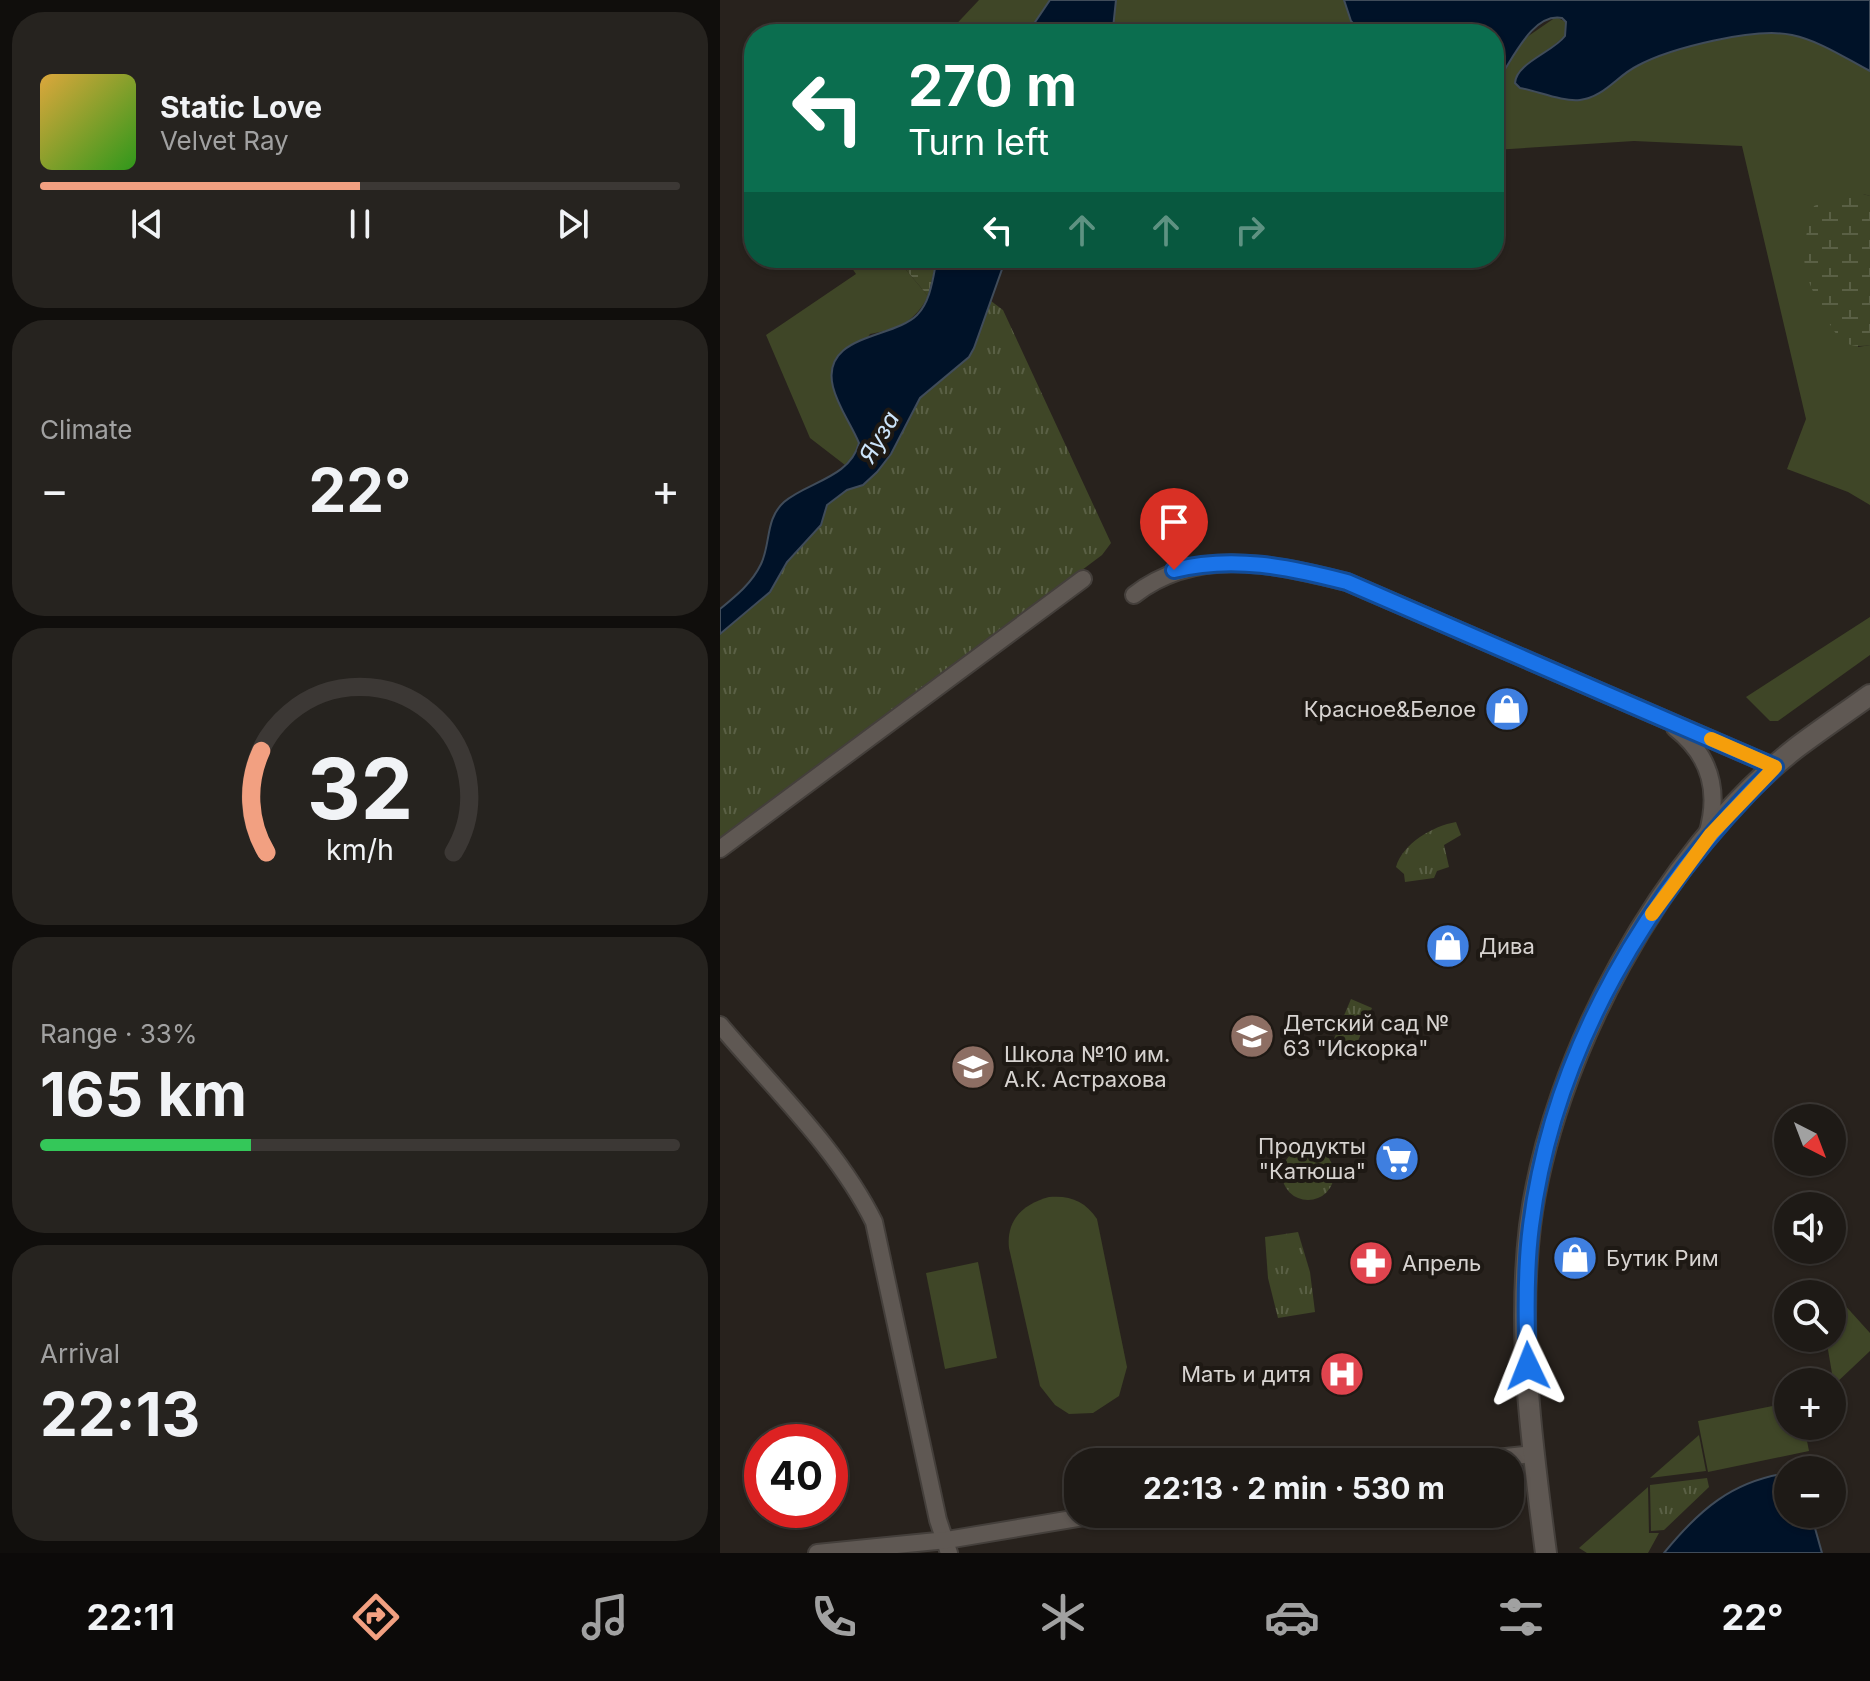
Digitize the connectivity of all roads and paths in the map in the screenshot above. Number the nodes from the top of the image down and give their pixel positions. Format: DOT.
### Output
graph roads {
  1 [pos="1083,579"];
  2 [pos="1134,595"];
  3 [pos="1870,695"];
  4 [pos="1661,718"];
  5 [pos="1775,767"];
  6 [pos="1706,841"];
  7 [pos="720,849"];
  8 [pos="720,1025"];
  9 [pos="1533,1454"];
  10 [pos="1524,1455"];
  11 [pos="1064,1522"];
  12 [pos="948,1546"];
  13 [pos="817,1553"];
  14 [pos="1546,1553"];
  1 -- 7 [label="street"];
  2 -- 4 [label="street"];
  3 -- 5 [label="street"];
  4 -- 5 [label="street"];
  4 -- 6 [label="street"];
  5 -- 6 [label="street"];
  6 -- 9 [label="street"];
  8 -- 12 [label="street"];
  9 -- 10 [label="street"];
  9 -- 14 [label="street"];
  11 -- 12 [label="street"];
  12 -- 13 [label="street"];
}
